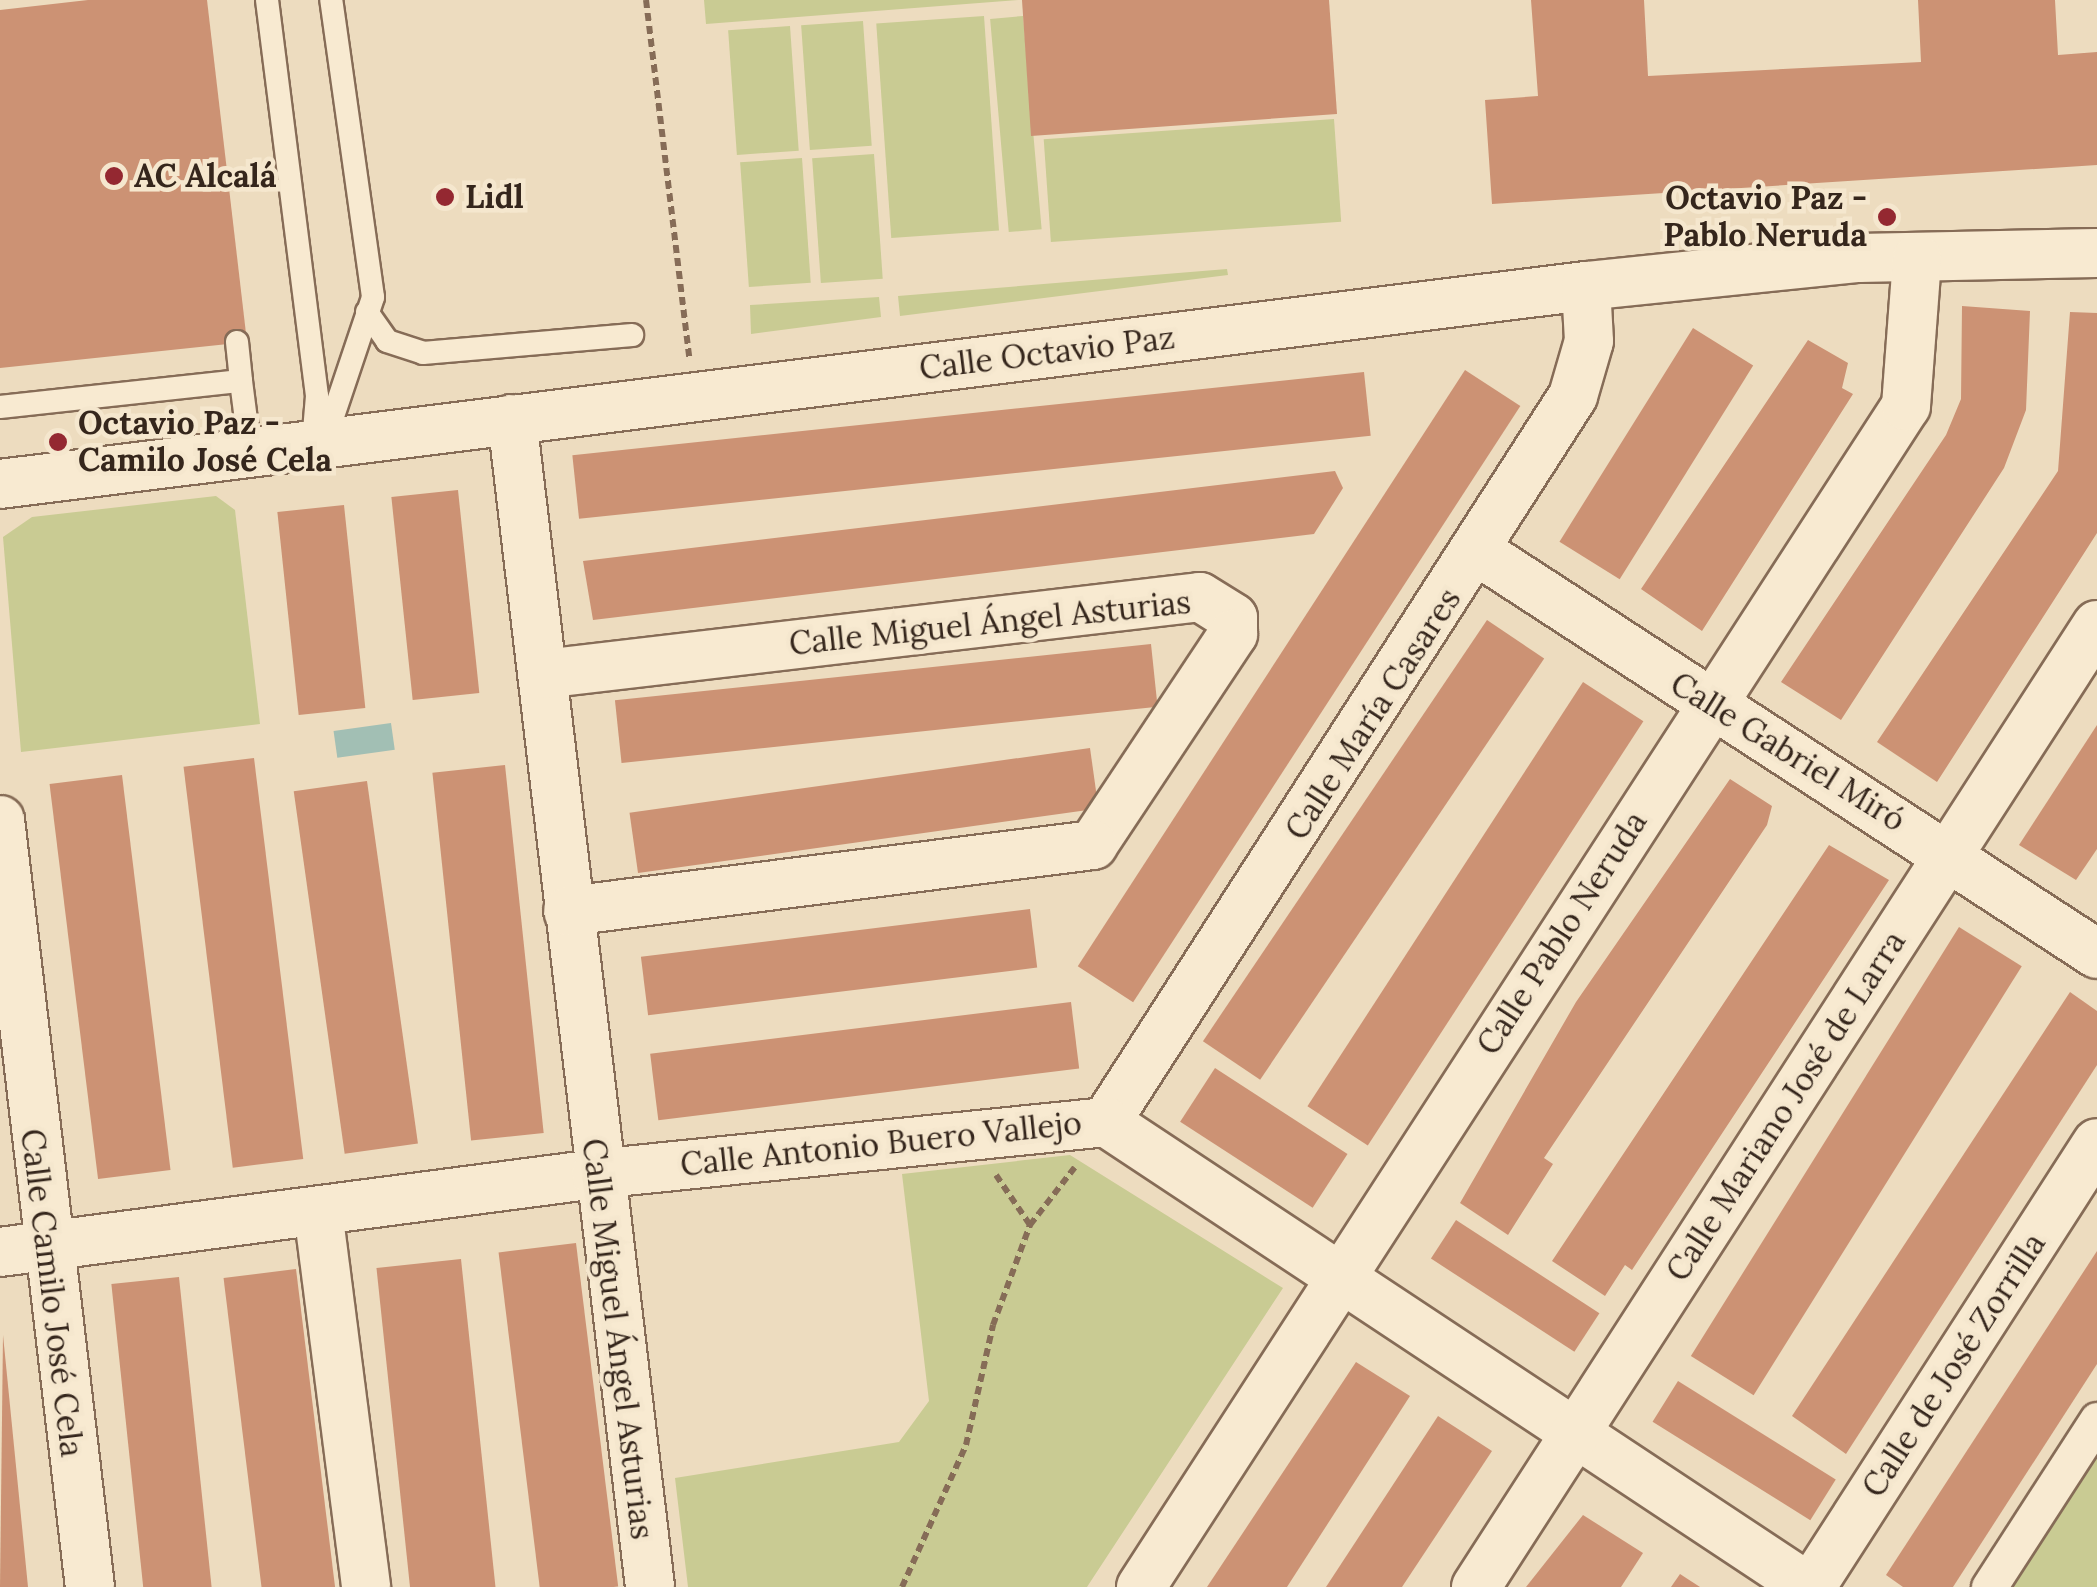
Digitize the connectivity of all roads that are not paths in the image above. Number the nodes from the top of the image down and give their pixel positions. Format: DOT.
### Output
graph roads {
  1 [pos="267,0"];
  2 [pos="331,0"];
  3 [pos="2097,253"];
  4 [pos="1917,258"];
  5 [pos="1586,286"];
  6 [pos="367,312"];
  7 [pos="632,335"];
  8 [pos="237,342"];
  9 [pos="241,380"];
  10 [pos="0,407"];
  11 [pos="512,419"];
  12 [pos="318,444"];
  13 [pos="250,451"];
  14 [pos="0,484"];
  15 [pos="1479,552"];
  16 [pos="2097,625"];
  17 [pos="543,674"];
  18 [pos="1710,704"];
  19 [pos="0,820"];
  20 [pos="1948,853"];
  21 [pos="568,911"];
  22 [pos="2097,954"];
  23 [pos="1096,1137"];
  24 [pos="2097,1143"];
  25 [pos="596,1174"];
  26 [pos="318,1211"];
  27 [pos="22,1250"];
  28 [pos="1338,1276"];
  29 [pos="2097,1420"];
  30 [pos="1579,1431"];
  31 [pos="363,1565"];
  32 [pos="90,1587"];
  33 [pos="650,1587"];
  34 [pos="1141,1587"];
  35 [pos="1476,1587"];
  36 [pos="1809,1587"];
  37 [pos="1990,1587"];
  1 -- 12 [label="lane"];
  2 -- 6 [label="lane"];
  3 -- 4 [label="street, Calle Octavio Paz"];
  4 -- 5 [label="street, Calle Octavio Paz"];
  4 -- 18 [label="street, Calle Pablo Neruda"];
  5 -- 11 [label="street, Calle Octavio Paz"];
  5 -- 15 [label="street, Calle María Casares"];
  6 -- 7 [label="lane"];
  6 -- 12 [label="lane"];
  8 -- 9 [label="lane"];
  9 -- 10 [label="lane"];
  9 -- 13 [label="lane"];
  11 -- 12 [label="street, Calle Octavio Paz"];
  11 -- 17 [label="street, Calle Miguel Ángel Asturias"];
  12 -- 13 [label="street, Calle Octavio Paz"];
  13 -- 14 [label="street, Calle Octavio Paz"];
  15 -- 18 [label="street, Calle Gabriel Miró"];
  15 -- 23 [label="street, Calle María Casares"];
  16 -- 20 [label="street, Calle Mariano José de Larra"];
  17 -- 21 [label="street, Calle Miguel Ángel Asturias"];
  17 -- 21 [label="street, Calle Miguel Ángel Asturias"];
  18 -- 20 [label="street, Calle Gabriel Miró"];
  18 -- 28 [label="street, Calle Pablo Neruda"];
  19 -- 27 [label="street, Calle Camilo José Cela"];
  20 -- 22 [label="street, Calle Gabriel Miró"];
  20 -- 30 [label="street, Calle Mariano José de Larra"];
  21 -- 25 [label="street, Calle Miguel Ángel Asturias"];
  23 -- 25 [label="street, Calle Antonio Buero Vallejo"];
  23 -- 28 [label="street, Calle Antonio Buero Vallejo"];
  24 -- 36 [label="street, Calle de José Zorrilla"];
  25 -- 26 [label="street, Calle Antonio Buero Vallejo"];
  25 -- 33 [label="street, Calle Miguel Ángel Asturias"];
  26 -- 27 [label="street, Calle Antonio Buero Vallejo"];
  26 -- 31 [label="street"];
  27 -- 32 [label="street, Calle Camilo José Cela"];
  28 -- 30 [label="street, Calle Antonio Buero Vallejo"];
  28 -- 34 [label="street, Calle Pablo Neruda"];
  29 -- 37 [label="street"];
  30 -- 35 [label="street, Calle Mariano José de Larra"];
  30 -- 36 [label="street, Calle Antonio Buero Vallejo"];
}
